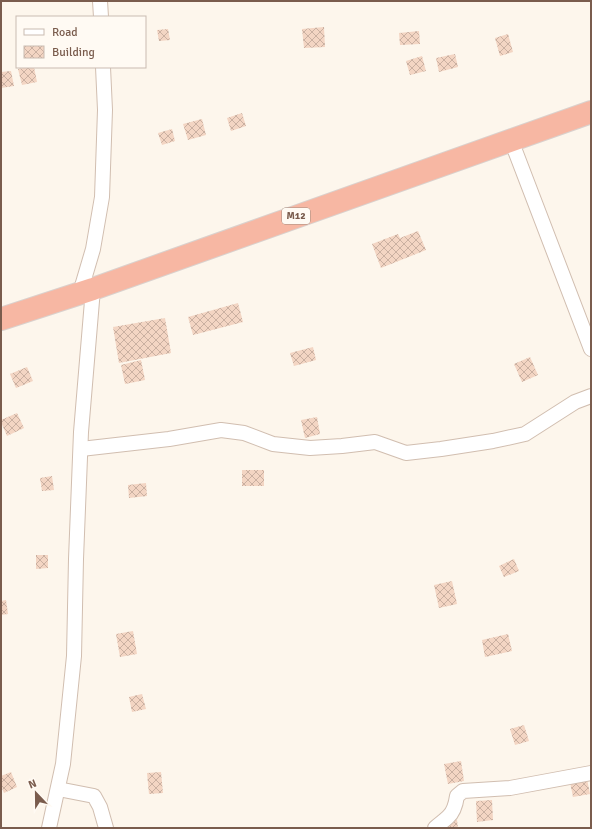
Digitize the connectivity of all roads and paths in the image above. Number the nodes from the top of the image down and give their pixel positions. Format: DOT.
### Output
graph roads {
  1 [pos="100,1"];
  2 [pos="101,16"];
  3 [pos="103,68"];
  4 [pos="591,112"];
  5 [pos="511,140"];
  6 [pos="86,291"];
  7 [pos="1,319"];
  8 [pos="591,349"];
  9 [pos="591,396"];
  10 [pos="81,449"];
  11 [pos="591,773"];
  12 [pos="58,789"];
  13 [pos="49,828"];
  14 [pos="106,828"];
  15 [pos="435,828"];
  1 -- 2 [label="street"];
  3 -- 6 [label="street"];
  4 -- 5 [label="highway, M12"];
  5 -- 6 [label="highway, M12"];
  5 -- 8 [label="street"];
  6 -- 7 [label="highway, M12"];
  6 -- 10 [label="street"];
  9 -- 10 [label="street"];
  10 -- 12 [label="street"];
  11 -- 15 [label="street"];
  12 -- 13 [label="street"];
  12 -- 14 [label="street"];
}
